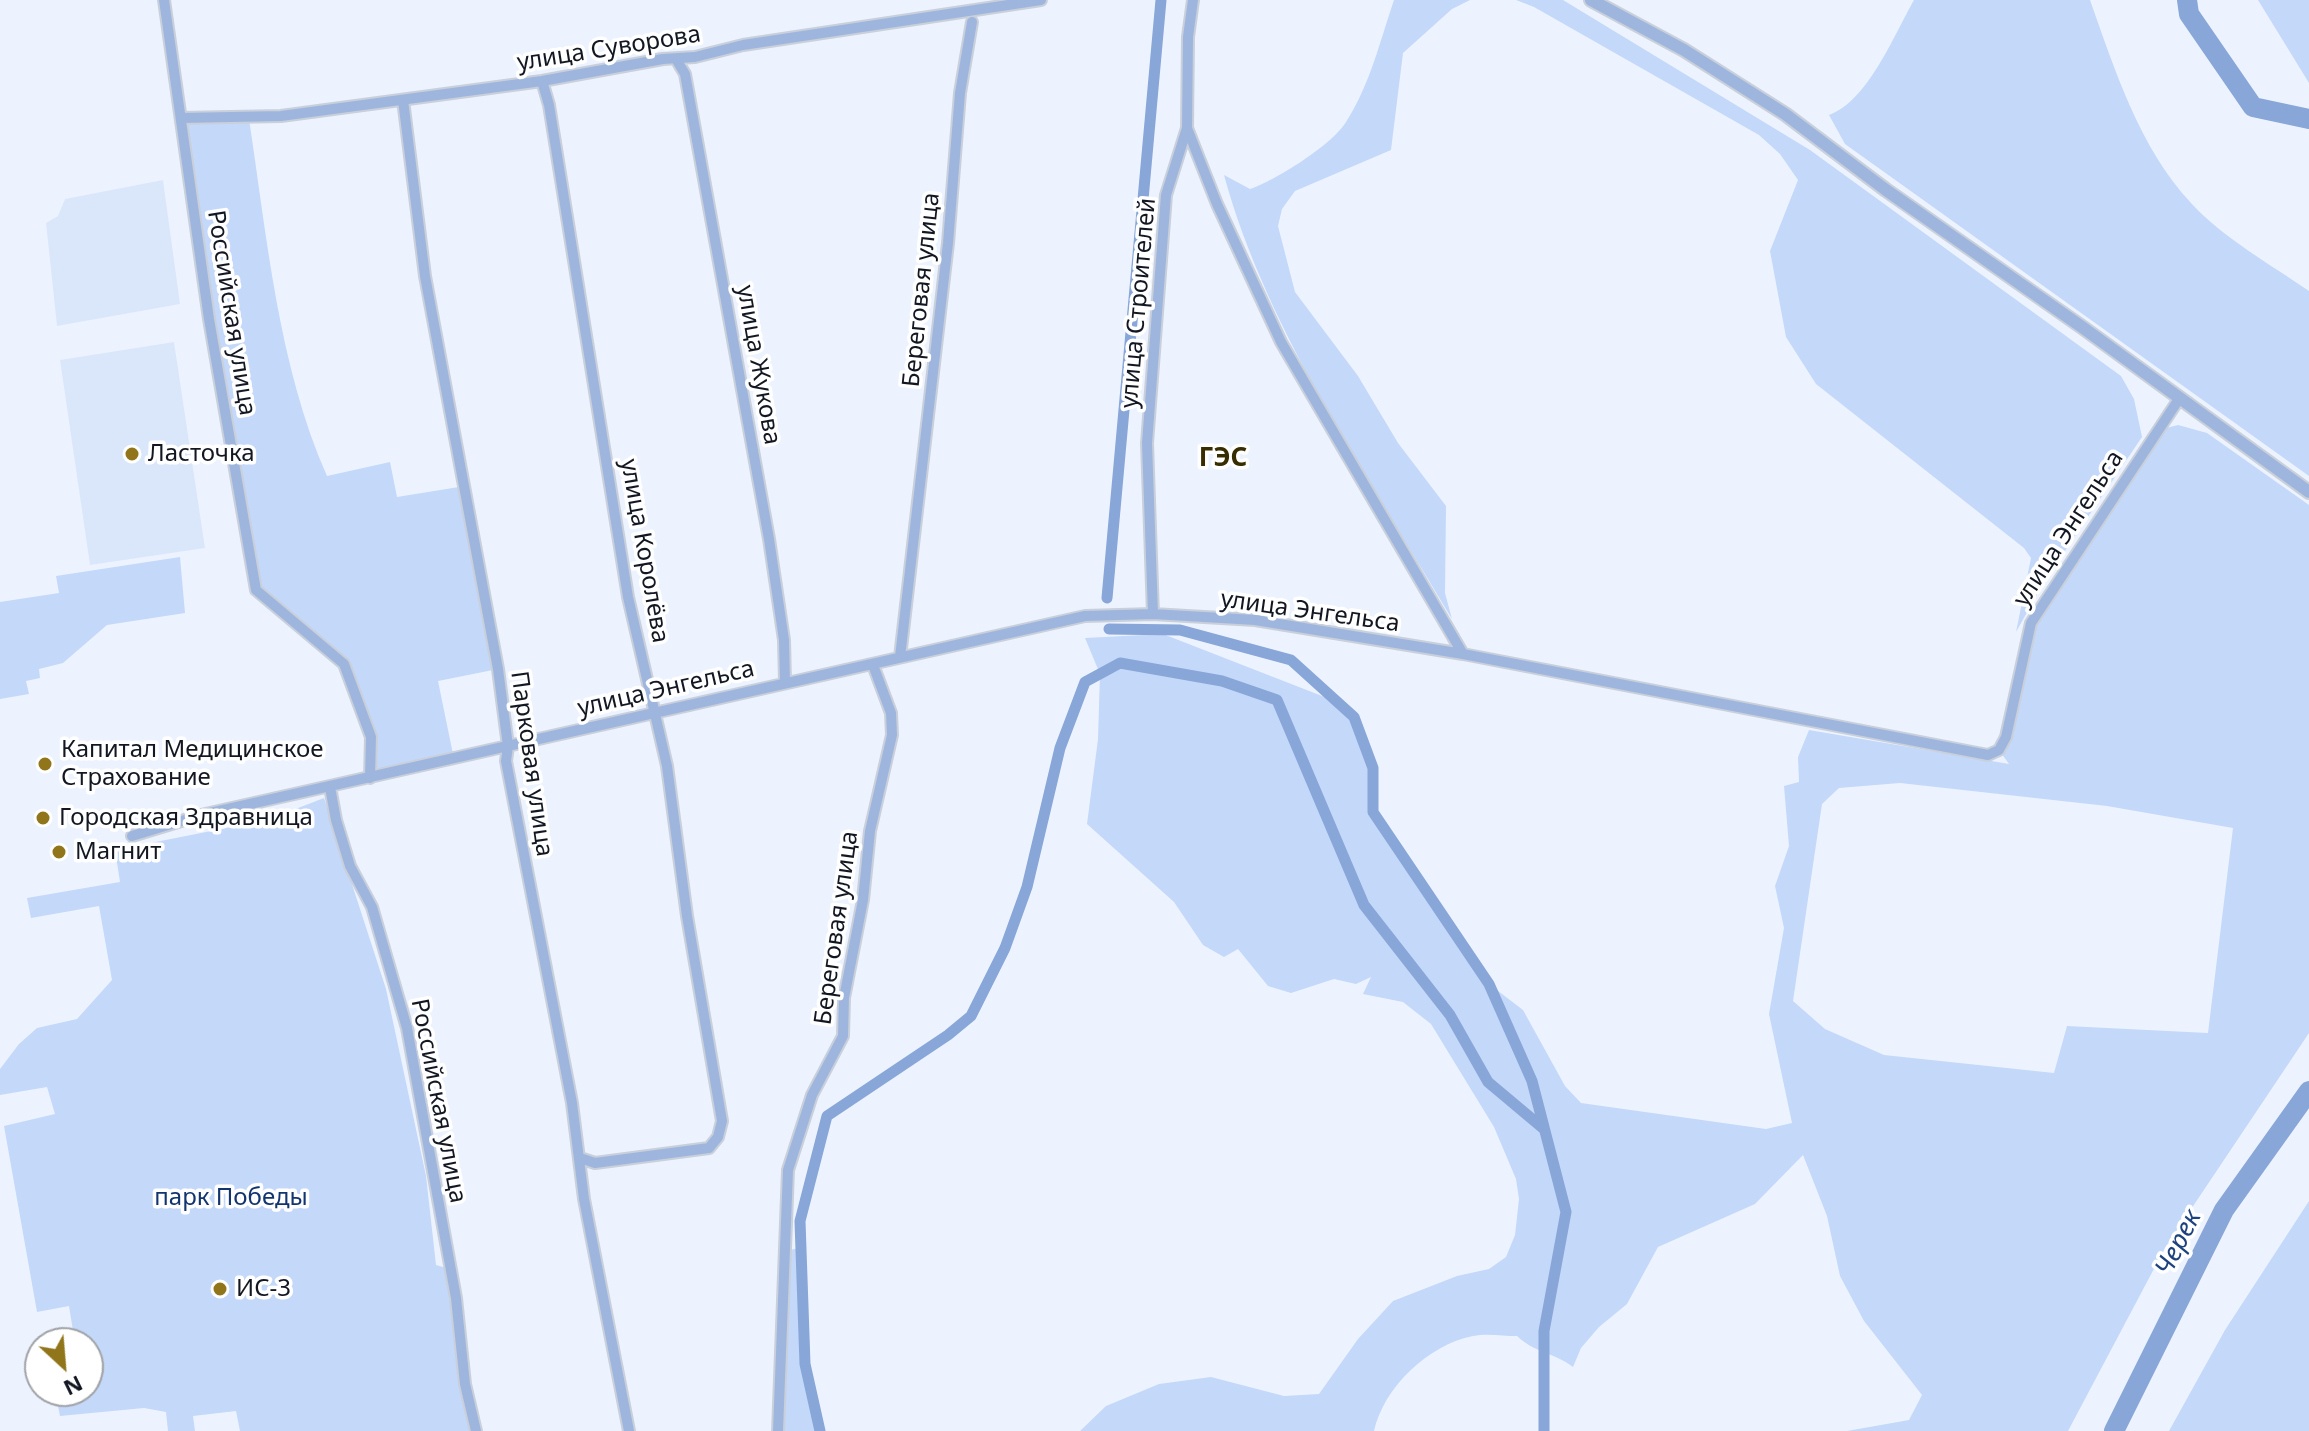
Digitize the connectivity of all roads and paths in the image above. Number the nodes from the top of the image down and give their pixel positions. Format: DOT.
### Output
graph roads {
  1 [pos="164,0"];
  2 [pos="1041,0"];
  3 [pos="1193,0"];
  4 [pos="1591,0"];
  5 [pos="966,10"];
  6 [pos="985,10"];
  7 [pos="972,22"];
  8 [pos="676,59"];
  9 [pos="542,81"];
  10 [pos="403,100"];
  11 [pos="181,118"];
  12 [pos="1187,128"];
  13 [pos="2179,399"];
  14 [pos="2309,492"];
  15 [pos="1153,614"];
  16 [pos="1463,654"];
  17 [pos="900,657"];
  18 [pos="873,665"];
  19 [pos="785,682"];
  20 [pos="653,713"];
  21 [pos="508,746"];
  22 [pos="370,778"];
  23 [pos="330,787"];
  24 [pos="132,836"];
  25 [pos="580,1158"];
  26 [pos="595,1163"];
  27 [pos="582,1178"];
  28 [pos="476,1431"];
  29 [pos="629,1431"];
  30 [pos="778,1431"];
  1 -- 11 [label="street, Российская улица"];
  2 -- 6 [label="street, улица Суворова"];
  3 -- 12 [label="street, улица Строителей"];
  4 -- 13 [label="street"];
  5 -- 6 [label="street, улица Суворова"];
  5 -- 7 [label="street"];
  5 -- 8 [label="street, улица Суворова"];
  6 -- 7 [label="street"];
  7 -- 17 [label="street, Береговая улица"];
  8 -- 9 [label="street, улица Суворова"];
  8 -- 19 [label="street, улица Жукова"];
  9 -- 10 [label="street, улица Суворова"];
  9 -- 20 [label="street, улица Королёва"];
  10 -- 11 [label="street, улица Суворова"];
  10 -- 21 [label="street, Парковая улица"];
  11 -- 22 [label="street, Российская улица"];
  12 -- 15 [label="street, улица Строителей"];
  12 -- 16 [label="street"];
  13 -- 14 [label="street"];
  13 -- 16 [label="street, улица Энгельса"];
  15 -- 16 [label="street, улица Энгельса"];
  15 -- 17 [label="street, улица Энгельса"];
  17 -- 18 [label="street, улица Энгельса"];
  18 -- 19 [label="street, улица Энгельса"];
  18 -- 30 [label="street, Береговая улица"];
  19 -- 20 [label="street, улица Энгельса"];
  20 -- 21 [label="street, улица Энгельса"];
  20 -- 26 [label="street, улица Королёва"];
  21 -- 22 [label="street, улица Энгельса"];
  21 -- 25 [label="street, Парковая улица"];
  22 -- 23 [label="street, улица Энгельса"];
  23 -- 24 [label="street, улица Энгельса"];
  23 -- 28 [label="street, Российская улица"];
  25 -- 26 [label="street"];
  25 -- 27 [label="street, Парковая улица"];
  26 -- 27 [label="street"];
  27 -- 29 [label="street, Парковая улица"];
}
